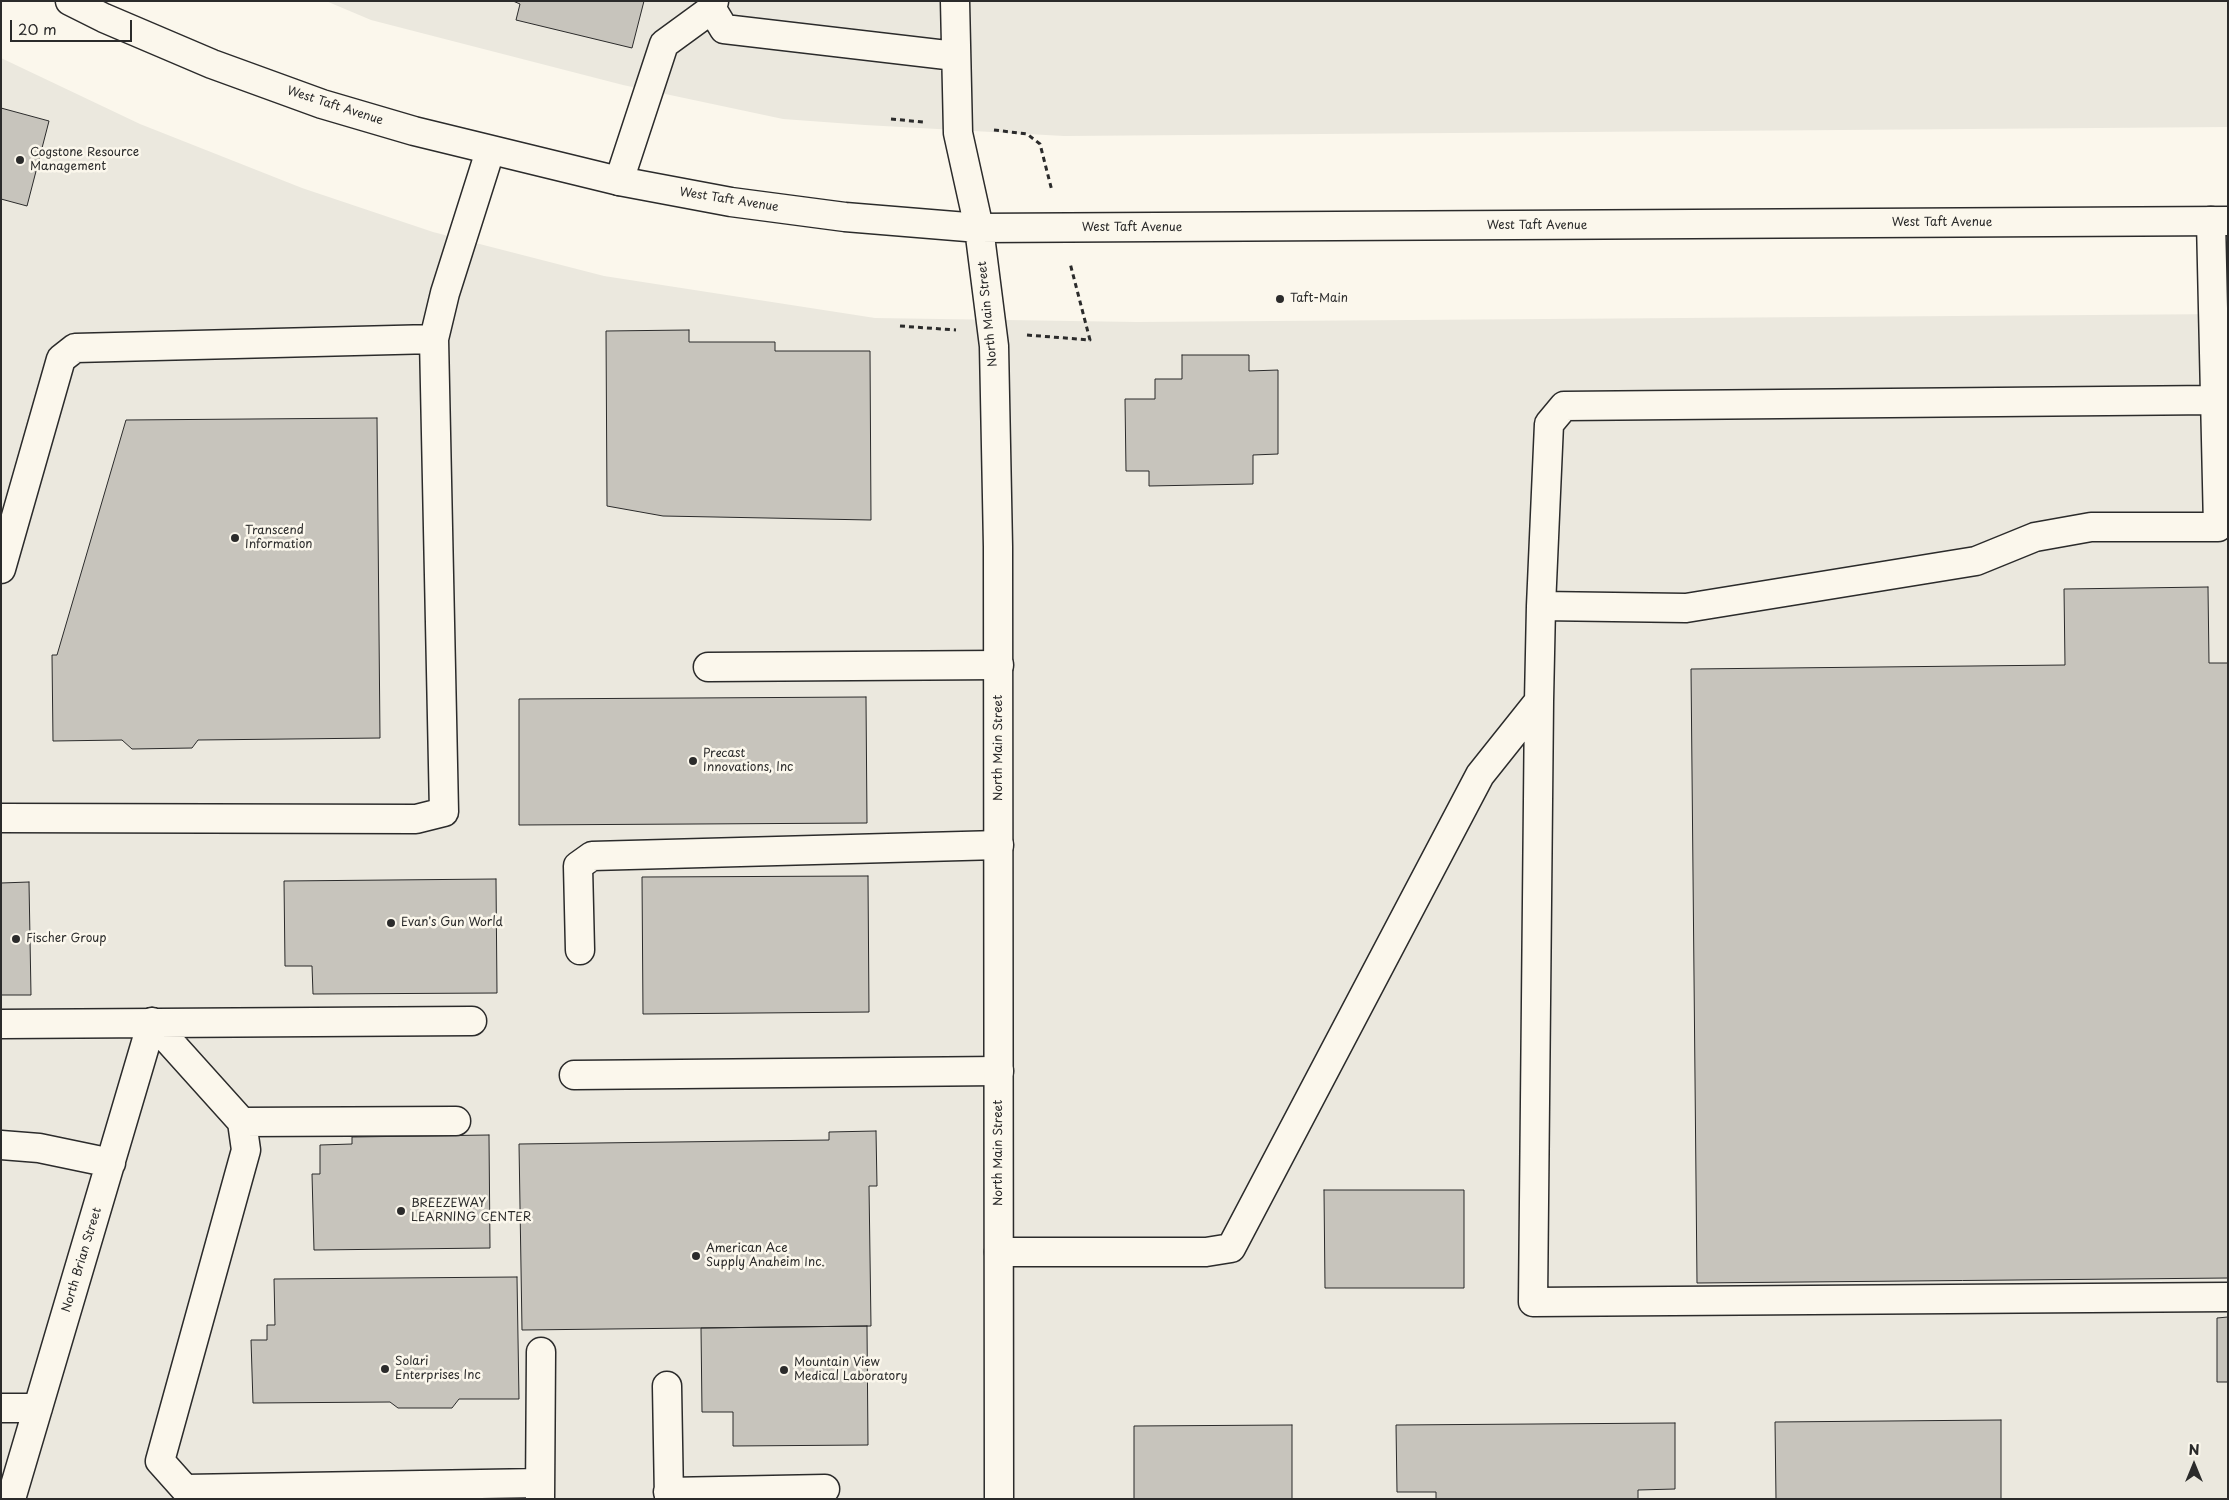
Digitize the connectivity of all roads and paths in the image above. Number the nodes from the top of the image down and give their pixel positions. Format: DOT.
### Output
graph roads {
  1 [pos="70,1"];
  2 [pos="955,1"];
  3 [pos="713,5"];
  4 [pos="956,56"];
  5 [pos="490,151"];
  6 [pos="619,181"];
  7 [pos="2219,221"];
  8 [pos="979,228"];
  9 [pos="434,339"];
  10 [pos="2215,400"];
  11 [pos="2223,527"];
  12 [pos="1,569"];
  13 [pos="1541,606"];
  14 [pos="999,665"];
  15 [pos="708,667"];
  16 [pos="1539,701"];
  17 [pos="1,818"];
  18 [pos="999,845"];
  19 [pos="580,950"];
  20 [pos="472,1021"];
  21 [pos="152,1022"];
  22 [pos="1,1024"];
  23 [pos="999,1071"];
  24 [pos="574,1075"];
  25 [pos="456,1121"];
  26 [pos="242,1122"];
  27 [pos="1,1146"];
  28 [pos="111,1163"];
  29 [pos="999,1252"];
  30 [pos="2228,1297"];
  31 [pos="541,1352"];
  32 [pos="667,1386"];
  33 [pos="1,1408"];
  34 [pos="38,1408"];
  35 [pos="825,1489"];
  36 [pos="540,1491"];
  37 [pos="668,1495"];
  38 [pos="11,1499"];
  39 [pos="999,1499"];
  1 -- 5 [label="main road, West Taft Avenue"];
  2 -- 4 [label="main road, North Main Street"];
  3 -- 4 [label="main road"];
  3 -- 6 [label="main road"];
  4 -- 8 [label="main road, North Main Street"];
  5 -- 6 [label="main road, West Taft Avenue"];
  5 -- 9 [label="main road"];
  6 -- 8 [label="main road, West Taft Avenue"];
  7 -- 8 [label="main road, West Taft Avenue"];
  7 -- 10 [label="main road"];
  8 -- 14 [label="main road, North Main Street"];
  9 -- 12 [label="main road"];
  9 -- 17 [label="main road"];
  10 -- 11 [label="main road"];
  10 -- 13 [label="main road"];
  11 -- 13 [label="main road"];
  13 -- 16 [label="main road"];
  14 -- 15 [label="main road"];
  14 -- 18 [label="main road, North Main Street"];
  16 -- 29 [label="main road"];
  16 -- 30 [label="main road"];
  18 -- 19 [label="main road"];
  18 -- 23 [label="main road, North Main Street"];
  20 -- 21 [label="main road"];
  21 -- 22 [label="main road"];
  21 -- 26 [label="main road"];
  21 -- 28 [label="main road, North Brian Street"];
  23 -- 24 [label="main road"];
  23 -- 29 [label="main road, North Main Street"];
  25 -- 26 [label="main road"];
  26 -- 36 [label="main road"];
  27 -- 28 [label="main road"];
  28 -- 34 [label="main road, North Brian Street"];
  29 -- 39 [label="main road, North Main Street"];
  31 -- 36 [label="main road"];
  32 -- 37 [label="main road"];
  33 -- 34 [label="main road"];
  34 -- 38 [label="main road, North Brian Street"];
  35 -- 37 [label="main road"];
}
